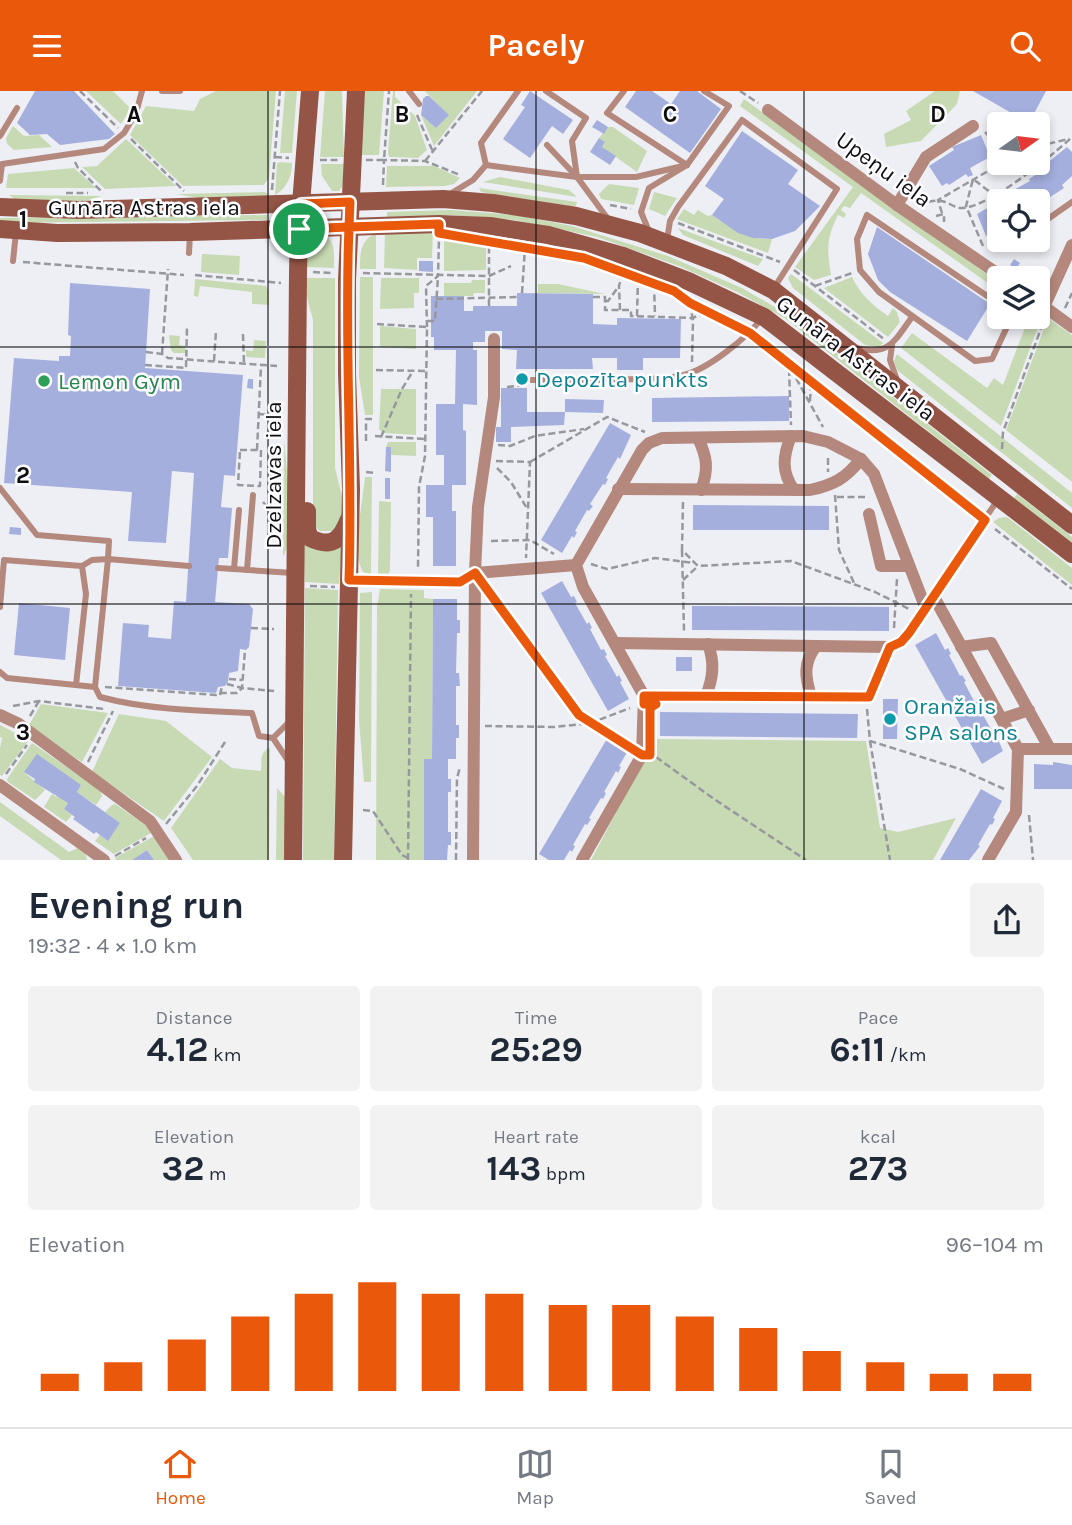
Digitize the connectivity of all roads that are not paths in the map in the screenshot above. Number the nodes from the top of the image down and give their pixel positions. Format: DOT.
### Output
graph roads {
  1 [pos="142,91"];
  2 [pos="162,91"];
  3 [pos="180,91"];
  4 [pos="310,91"];
  5 [pos="356,91"];
  6 [pos="409,91"];
  7 [pos="518,91"];
  8 [pos="546,91"];
  9 [pos="624,91"];
  10 [pos="704,91"];
  11 [pos="419,104"];
  12 [pos="17,108"];
  13 [pos="768,110"];
  14 [pos="973,126"];
  15 [pos="0,136"];
  16 [pos="547,145"];
  17 [pos="0,156"];
  18 [pos="2,165"];
  19 [pos="486,165"];
  20 [pos="687,165"];
  21 [pos="577,177"];
  22 [pos="0,181"];
  23 [pos="443,199"];
  24 [pos="350,202"];
  25 [pos="1072,202"];
  26 [pos="301,204"];
  27 [pos="897,205"];
  28 [pos="0,207"];
  29 [pos="1050,218"];
  30 [pos="614,225"];
  31 [pos="349,227"];
  32 [pos="299,229"];
  33 [pos="8,230"];
  34 [pos="190,232"];
  35 [pos="659,239"];
  36 [pos="1072,245"];
  37 [pos="189,253"];
  38 [pos="13,261"];
  39 [pos="987,266"];
  40 [pos="773,290"];
  41 [pos="987,296"];
  42 [pos="1051,308"];
  43 [pos="764,317"];
  44 [pos="912,317"];
  45 [pos="298,318"];
  46 [pos="1072,327"];
  47 [pos="1006,329"];
  48 [pos="494,339"];
  49 [pos="892,345"];
  50 [pos="848,347"];
  51 [pos="532,380"];
  52 [pos="904,392"];
  53 [pos="791,436"];
  54 [pos="698,437"];
  55 [pos="861,460"];
  56 [pos="1013,478"];
  57 [pos="0,488"];
  58 [pos="618,489"];
  59 [pos="701,490"];
  60 [pos="794,490"];
  61 [pos="253,495"];
  62 [pos="999,497"];
  63 [pos="239,510"];
  64 [pos="869,514"];
  65 [pos="351,515"];
  66 [pos="985,520"];
  67 [pos="1072,525"];
  68 [pos="1072,555"];
  69 [pos="108,559"];
  70 [pos="576,565"];
  71 [pos="82,566"];
  72 [pos="189,566"];
  73 [pos="903,566"];
  74 [pos="218,568"];
  75 [pos="234,569"];
  76 [pos="247,570"];
  77 [pos="475,573"];
  78 [pos="302,579"];
  79 [pos="343,584"];
  80 [pos="934,597"];
  81 [pos="0,607"];
  82 [pos="924,611"];
  83 [pos="615,643"];
  84 [pos="708,644"];
  85 [pos="816,646"];
  86 [pos="890,647"];
  87 [pos="961,647"];
  88 [pos="0,672"];
  89 [pos="76,685"];
  90 [pos="95,687"];
  91 [pos="706,696"];
  92 [pos="811,697"];
  93 [pos="644,700"];
  94 [pos="1029,710"];
  95 [pos="1,712"];
  96 [pos="295,716"];
  97 [pos="1002,719"];
  98 [pos="273,738"];
  99 [pos="1050,748"];
  100 [pos="1072,748"];
  101 [pos="1018,749"];
  102 [pos="294,770"];
  103 [pos="1,782"];
  104 [pos="106,860"];
  105 [pos="176,860"];
  106 [pos="293,860"];
  107 [pos="344,860"];
  108 [pos="473,860"];
  109 [pos="582,860"];
  110 [pos="988,860"];
  1 -- 18 [label="lane"];
  2 -- 3 [label="lane"];
  4 -- 26 [label="main road, Dzelzavas iela"];
  5 -- 24 [label="main road"];
  6 -- 11 [label="lane"];
  7 -- 19 [label="lane"];
  8 -- 21 [label="lane"];
  9 -- 20 [label="lane"];
  10 -- 20 [label="lane"];
  12 -- 15 [label="lane"];
  13 -- 27 [label="street, Upeņu iela"];
  14 -- 27 [label="street"];
  16 -- 21 [label="lane"];
  17 -- 18 [label="lane"];
  18 -- 22 [label="lane"];
  19 -- 21 [label="lane"];
  19 -- 23 [label="lane"];
  20 -- 21 [label="lane"];
  20 -- 35 [label="lane"];
  21 -- 30 [label="lane"];
  23 -- 24 [label="main road, Gunāra Astras iela"];
  23 -- 30 [label="main road, Gunāra Astras iela"];
  24 -- 26 [label="main road, Gunāra Astras iela"];
  24 -- 31 [label="main road"];
  25 -- 29 [label="lane"];
  26 -- 28 [label="main road, Gunāra Astras iela"];
  26 -- 32 [label="main road, Dzelzavas iela"];
  27 -- 39 [label="street, Upeņu iela"];
  30 -- 35 [label="main road, Gunāra Astras iela"];
  31 -- 32 [label="main road, Gunāra Astras iela"];
  31 -- 43 [label="main road, Gunāra Astras iela"];
  31 -- 65 [label="main road"];
  32 -- 34 [label="main road, Gunāra Astras iela"];
  32 -- 45 [label="main road, Dzelzavas iela"];
  33 -- 34 [label="main road, Gunāra Astras iela"];
  33 -- 38 [label="lane"];
  34 -- 37 [label="lane"];
  35 -- 40 [label="main road, Gunāra Astras iela"];
  35 -- 40 [label="lane"];
  36 -- 42 [label="street"];
  40 -- 50 [label="main road, Gunāra Astras iela"];
  41 -- 44 [label="lane"];
  42 -- 46 [label="street"];
  43 -- 51 [label="lane"];
  43 -- 62 [label="main road, Gunāra Astras iela"];
  44 -- 47 [label="lane"];
  44 -- 49 [label="lane"];
  45 -- 65 [label="main road"];
  45 -- 78 [label="main road, Dzelzavas iela"];
  48 -- 77 [label="street"];
  49 -- 50 [label="lane"];
  49 -- 52 [label="lane"];
  50 -- 52 [label="main road, Gunāra Astras iela"];
  52 -- 56 [label="main road, Gunāra Astras iela"];
  53 -- 54 [label="street"];
  53 -- 55 [label="street"];
  53 -- 60 [label="street"];
  54 -- 58 [label="street"];
  54 -- 59 [label="street"];
  55 -- 60 [label="street"];
  55 -- 73 [label="street"];
  56 -- 62 [label="main road"];
  56 -- 67 [label="main road, Gunāra Astras iela"];
  57 -- 69 [label="lane"];
  58 -- 59 [label="street"];
  58 -- 70 [label="street"];
  59 -- 60 [label="street"];
  61 -- 76 [label="lane"];
  62 -- 66 [label="lane"];
  62 -- 68 [label="main road, Gunāra Astras iela"];
  63 -- 75 [label="lane"];
  64 -- 73 [label="street"];
  65 -- 79 [label="main road"];
  66 -- 80 [label="street"];
  69 -- 71 [label="lane"];
  69 -- 72 [label="lane"];
  69 -- 90 [label="lane"];
  70 -- 77 [label="street"];
  70 -- 83 [label="street"];
  71 -- 81 [label="lane"];
  71 -- 89 [label="lane"];
  73 -- 82 [label="street"];
  74 -- 75 [label="lane"];
  75 -- 76 [label="lane"];
  76 -- 78 [label="lane"];
  77 -- 79 [label="street"];
  77 -- 108 [label="street"];
  78 -- 96 [label="main road, Dzelzavas iela"];
  79 -- 107 [label="main road"];
  80 -- 82 [label="street"];
  80 -- 87 [label="street"];
  82 -- 86 [label="street"];
  83 -- 84 [label="street"];
  83 -- 93 [label="street"];
  84 -- 85 [label="street"];
  84 -- 91 [label="street"];
  85 -- 86 [label="street"];
  85 -- 92 [label="street"];
  86 -- 92 [label="street"];
  87 -- 94 [label="street"];
  87 -- 97 [label="street"];
  88 -- 89 [label="lane"];
  89 -- 90 [label="lane"];
  90 -- 98 [label="lane"];
  91 -- 92 [label="street"];
  91 -- 93 [label="street"];
  93 -- 109 [label="street"];
  94 -- 97 [label="street"];
  94 -- 99 [label="street"];
  95 -- 105 [label="street"];
  96 -- 98 [label="lane"];
  96 -- 102 [label="main road, Dzelzavas iela"];
  97 -- 101 [label="street"];
  98 -- 102 [label="lane"];
  99 -- 100 [label="street"];
  99 -- 101 [label="street"];
  101 -- 110 [label="street"];
  102 -- 106 [label="main road, Dzelzavas iela"];
  103 -- 104 [label="street"];
}
